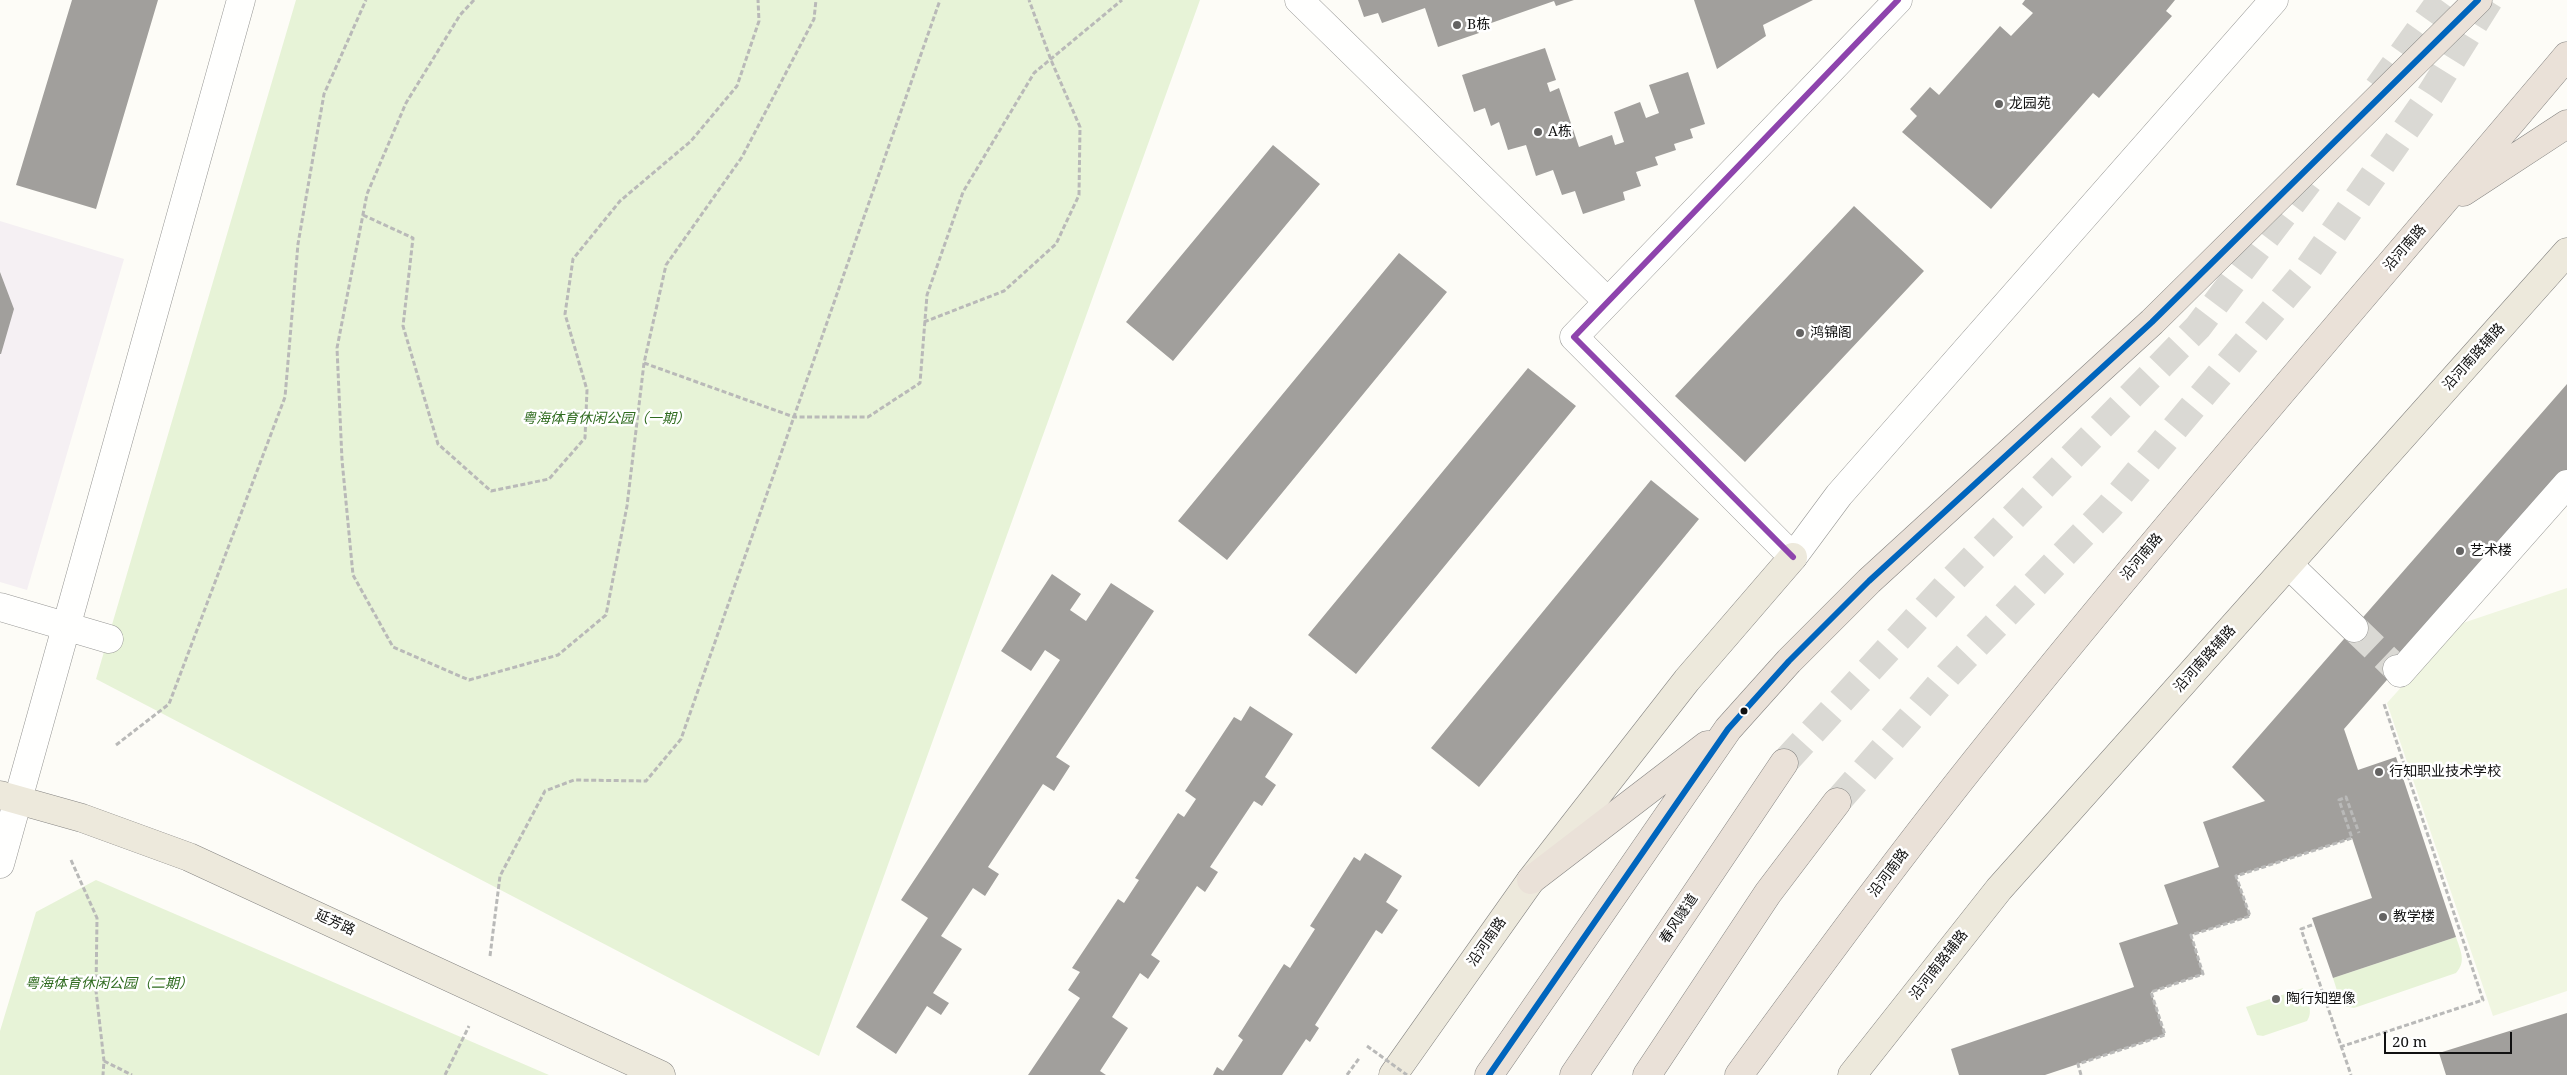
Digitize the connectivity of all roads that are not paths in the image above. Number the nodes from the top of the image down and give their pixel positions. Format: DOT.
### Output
graph roads {
  1 [pos="240,0"];
  2 [pos="1299,0"];
  3 [pos="1898,0"];
  4 [pos="2274,0"];
  5 [pos="2478,0"];
  6 [pos="2567,56"];
  7 [pos="2567,124"];
  8 [pos="2439,208"];
  9 [pos="2567,252"];
  10 [pos="1607,301"];
  11 [pos="2567,484"];
  12 [pos="1793,557"];
  13 [pos="2289,565"];
  14 [pos="0,607"];
  15 [pos="66,627"];
  16 [pos="2354,628"];
  17 [pos="109,639"];
  18 [pos="2398,671"];
  19 [pos="1728,729"];
  20 [pos="1784,763"];
  21 [pos="9,798"];
  22 [pos="1837,802"];
  23 [pos="0,864"];
  24 [pos="1531,880"];
  25 [pos="661,1075"];
  26 [pos="1393,1075"];
  27 [pos="1489,1075"];
  28 [pos="1574,1075"];
  29 [pos="1647,1075"];
  30 [pos="1739,1075"];
  31 [pos="1852,1075"];
  1 -- 15 [label="street"];
  2 -- 10 [label="street"];
  3 -- 10 [label="street"];
  4 -- 12 [label="street"];
  5 -- 19 [label="highway"];
  6 -- 8 [label="highway, 沿河南路"];
  7 -- 8 [label="highway"];
  8 -- 30 [label="highway, 沿河南路"];
  9 -- 13 [label="main road, 沿河南路辅路"];
  10 -- 12 [label="street"];
  11 -- 18 [label="street"];
  12 -- 24 [label="main road, 沿河南路"];
  13 -- 16 [label="street"];
  13 -- 31 [label="main road, 沿河南路辅路"];
  14 -- 15 [label="street"];
  15 -- 17 [label="street"];
  15 -- 21 [label="street"];
  19 -- 24 [label="highway"];
  19 -- 27 [label="highway"];
  20 -- 28 [label="highway, 春风隧道"];
  21 -- 23 [label="street"];
  21 -- 25 [label="main road, 延芳路"];
  22 -- 29 [label="highway"];
  24 -- 26 [label="main road, 沿河南路"];
}
